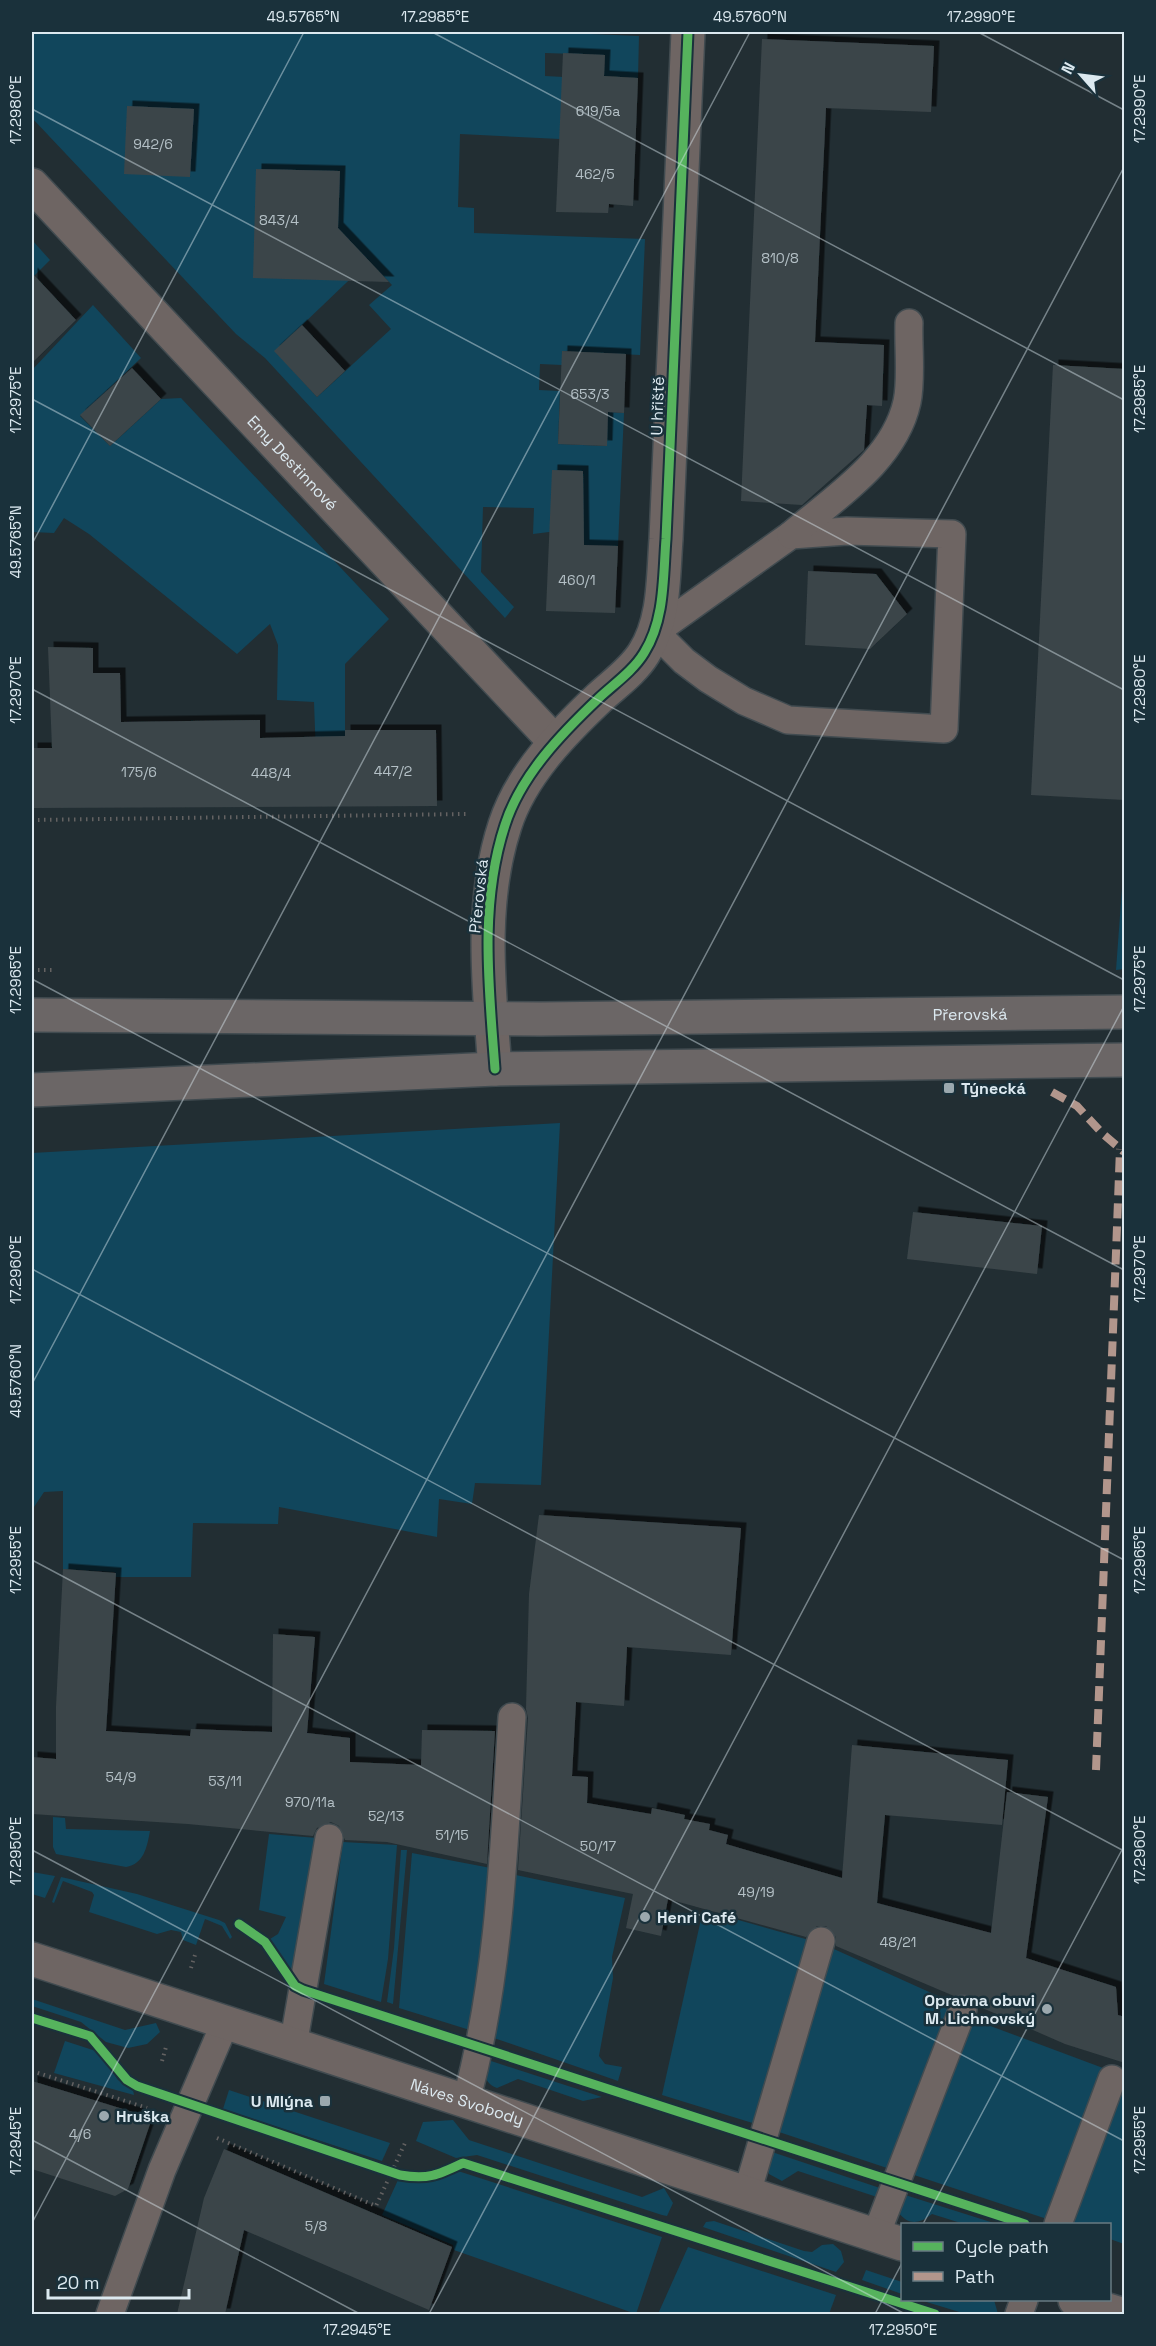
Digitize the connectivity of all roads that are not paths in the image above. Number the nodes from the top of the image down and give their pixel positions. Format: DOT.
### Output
graph roads {
  1 [pos="688,32"];
  2 [pos="32,185"];
  3 [pos="909,323"];
  4 [pos="791,535"];
  5 [pos="654,632"];
  6 [pos="555,742"];
  7 [pos="1125,1012"];
  8 [pos="32,1015"];
  9 [pos="492,1018"];
  10 [pos="1125,1060"];
  11 [pos="495,1069"];
  12 [pos="34,1091"];
  13 [pos="512,1717"];
  14 [pos="329,1838"];
  15 [pos="821,1941"];
  16 [pos="32,1959"];
  17 [pos="963,2009"];
  18 [pos="225,2023"];
  19 [pos="293,2046"];
  20 [pos="1112,2079"];
  21 [pos="466,2101"];
  22 [pos="747,2193"];
  23 [pos="1058,2223"];
  24 [pos="889,2239"];
  25 [pos="1078,2301"];
  26 [pos="110,2314"];
  27 [pos="1121,2314"];
  1 -- 5 [label="street, U hřiště"];
  2 -- 6 [label="street, Emy Destinnové"];
  3 -- 4 [label="lane"];
  4 -- 5 [label="lane"];
  4 -- 5 [label="lane"];
  5 -- 6 [label="street, U hřiště"];
  6 -- 9 [label="street, Přerovská"];
  7 -- 9 [label="main road, Přerovská"];
  8 -- 9 [label="main road, Přerovská"];
  9 -- 11 [label="street, Přerovská"];
  10 -- 11 [label="main road"];
  11 -- 12 [label="main road"];
  13 -- 21 [label="lane"];
  14 -- 19 [label="lane"];
  15 -- 22 [label="lane"];
  16 -- 18 [label="street, Náves Svobody"];
  17 -- 24 [label="lane"];
  18 -- 19 [label="street, Náves Svobody"];
  18 -- 26 [label="lane"];
  19 -- 21 [label="street, Náves Svobody"];
  20 -- 23 [label="lane"];
  21 -- 22 [label="street, Náves Svobody"];
  22 -- 24 [label="street, Náves Svobody"];
  25 -- 27 [label="street"];
}
